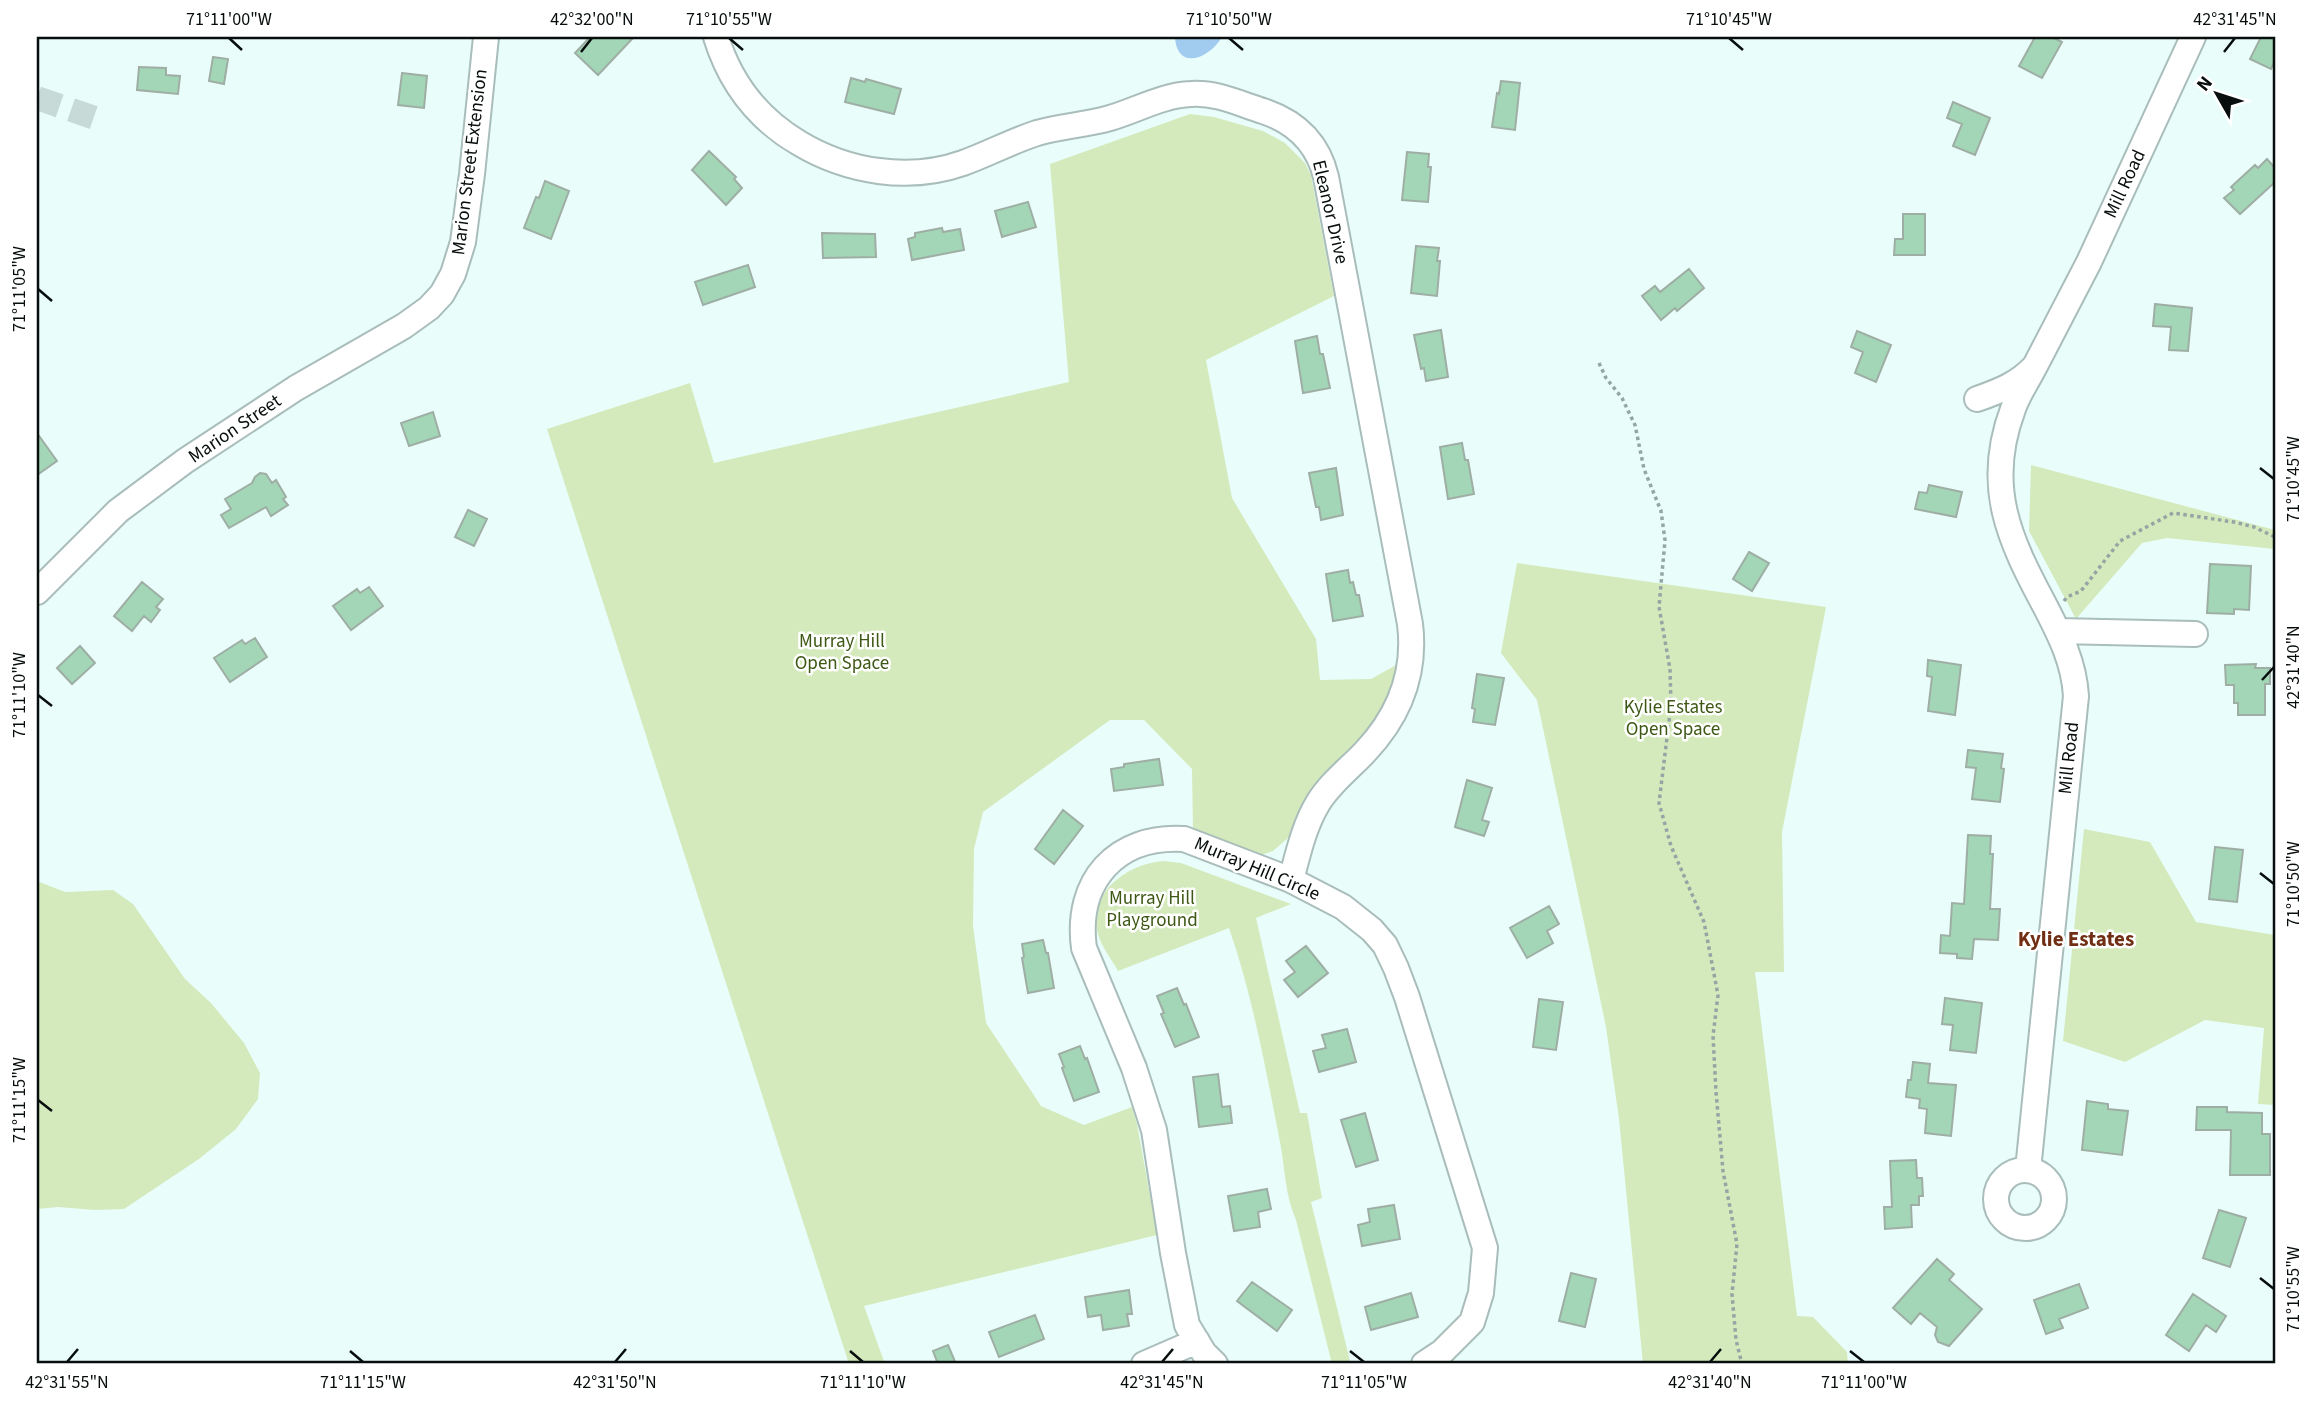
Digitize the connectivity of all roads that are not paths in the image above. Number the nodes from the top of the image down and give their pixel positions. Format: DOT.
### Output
graph roads {
  1 [pos="486,37"];
  2 [pos="716,37"];
  3 [pos="2193,37"];
  4 [pos="448,286"];
  5 [pos="2035,366"];
  6 [pos="1976,399"];
  7 [pos="37,592"];
  8 [pos="2053,623"];
  9 [pos="2195,634"];
  10 [pos="1291,880"];
  11 [pos="2028,1170"];
  12 [pos="1197,1341"];
  13 [pos="1144,1364"];
  14 [pos="1215,1364"];
  15 [pos="1424,1364"];
  1 -- 4 [label="street, Marion Street Extension"];
  2 -- 10 [label="street, Eleanor Drive"];
  3 -- 5 [label="street, Mill Road"];
  4 -- 7 [label="street, Marion Street"];
  5 -- 6 [label="street, Mill Road"];
  5 -- 8 [label="street, Mill Road"];
  8 -- 9 [label="street"];
  8 -- 11 [label="street, Mill Road"];
  10 -- 12 [label="street, Murray Hill Circle"];
  10 -- 15 [label="street, Murray Hill Circle"];
  12 -- 13 [label="street"];
  12 -- 14 [label="street, Murray Hill Circle"];
}
